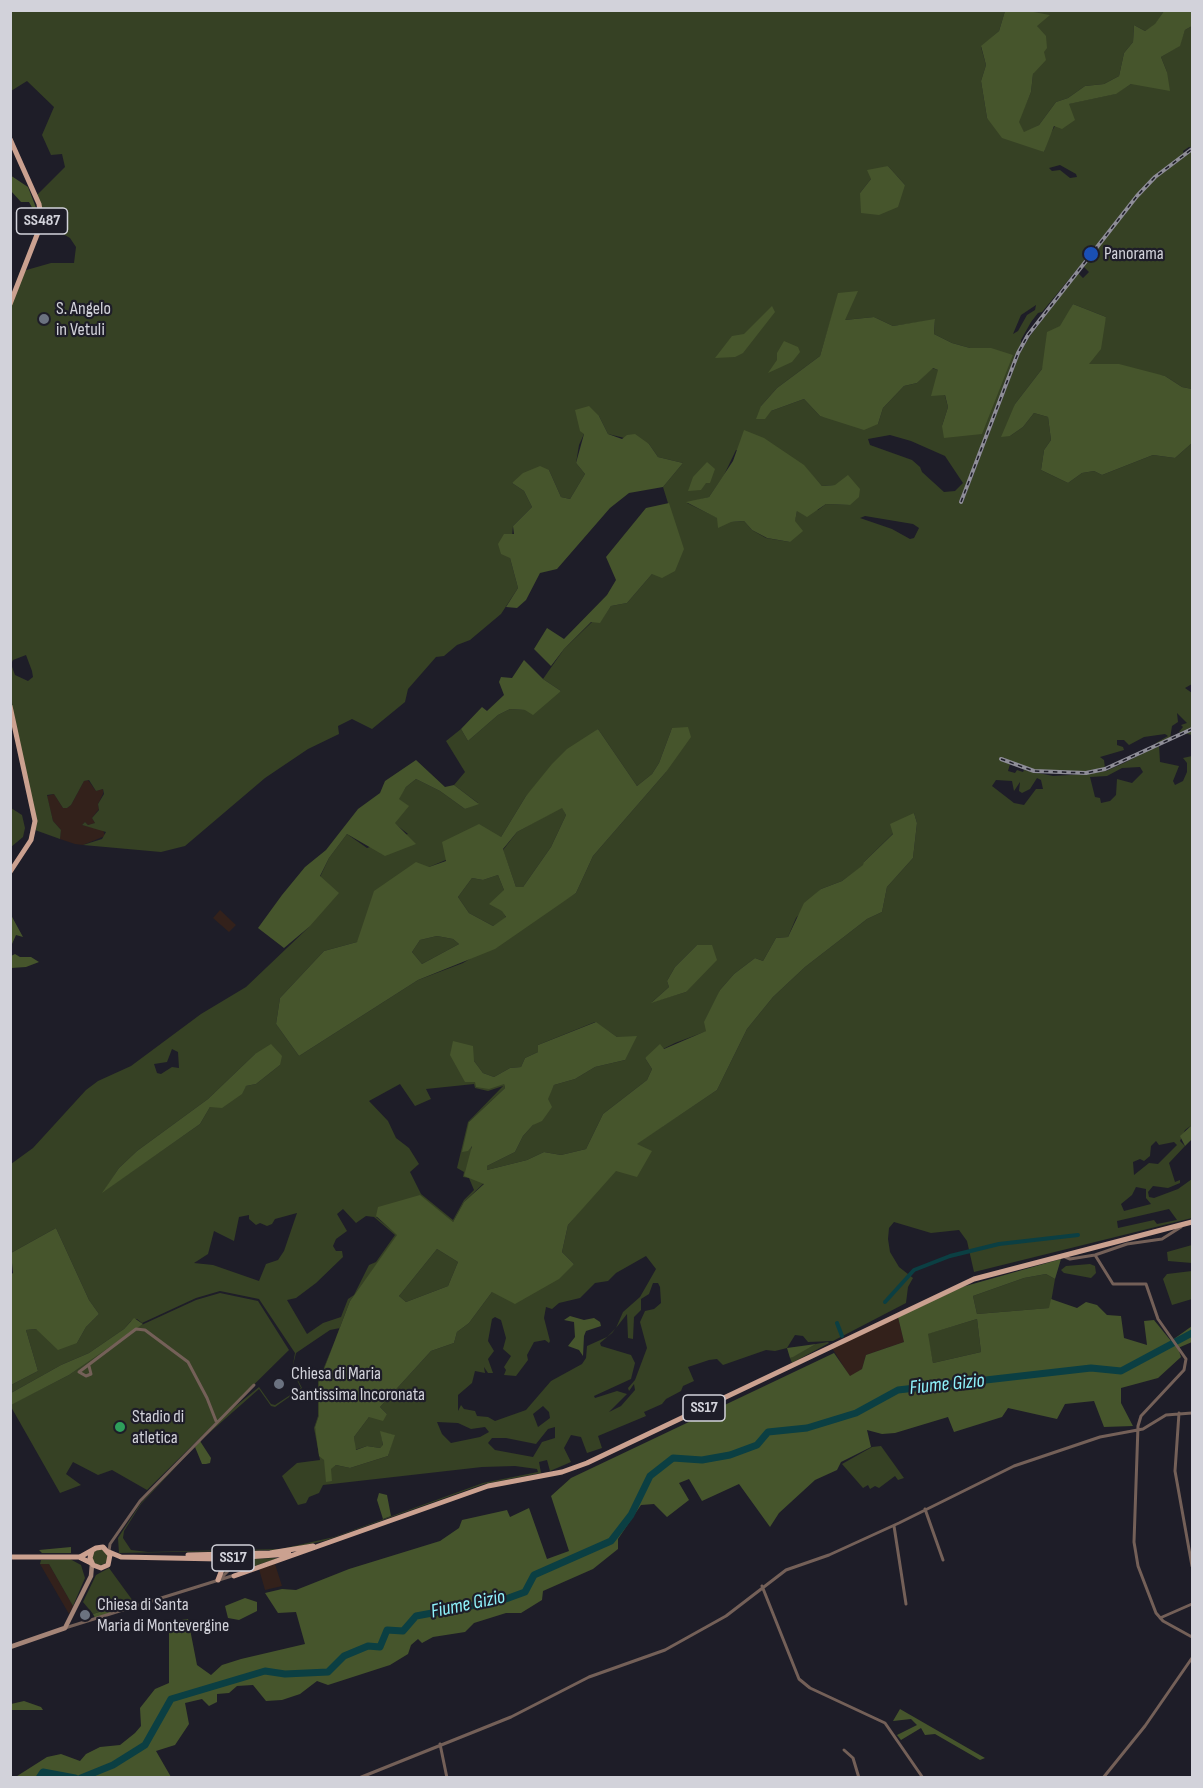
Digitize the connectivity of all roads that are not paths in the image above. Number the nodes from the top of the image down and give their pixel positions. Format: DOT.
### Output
graph roads {
  1 [pos="10,139"];
  2 [pos="10,304"];
  3 [pos="10,706"];
  4 [pos="10,872"];
  5 [pos="1192,1222"];
  6 [pos="1127,1242"];
  7 [pos="1095,1255"];
  8 [pos="1062,1256"];
  9 [pos="89,1366"];
  10 [pos="254,1385"];
  11 [pos="1179,1413"];
  12 [pos="1192,1413"];
  13 [pos="216,1421"];
  14 [pos="1138,1430"];
  15 [pos="925,1509"];
  16 [pos="894,1525"];
  17 [pos="113,1540"];
  18 [pos="338,1540"];
  19 [pos="102,1547"];
  20 [pos="92,1551"];
  21 [pos="305,1551"];
  22 [pos="109,1552"];
  23 [pos="10,1557"];
  24 [pos="79,1557"];
  25 [pos="121,1557"];
  26 [pos="159,1557"];
  27 [pos="210,1558"];
  28 [pos="943,1560"];
  29 [pos="109,1562"];
  30 [pos="92,1564"];
  31 [pos="1192,1566"];
  32 [pos="102,1568"];
  33 [pos="92,1576"];
  34 [pos="234,1576"];
  35 [pos="217,1580"];
  36 [pos="762,1586"];
  37 [pos="906,1604"];
  38 [pos="1192,1604"];
  39 [pos="1160,1618"];
  40 [pos="70,1620"];
  41 [pos="78,1626"];
  42 [pos="65,1628"];
  43 [pos="1192,1637"];
  44 [pos="10,1647"];
  45 [pos="1192,1658"];
  46 [pos="440,1744"];
  47 [pos="844,1750"];
  48 [pos="359,1778"];
  49 [pos="447,1778"];
  50 [pos="859,1778"];
  51 [pos="923,1778"];
  52 [pos="1103,1778"];
  1 -- 2 [label="main road, SS487"];
  3 -- 4 [label="main road"];
  5 -- 6 [label="main road, SS17"];
  6 -- 7 [label="street"];
  6 -- 8 [label="main road, SS17"];
  7 -- 8 [label="street"];
  7 -- 14 [label="street"];
  8 -- 18 [label="main road, SS17"];
  9 -- 13 [label="street"];
  10 -- 13 [label="street"];
  11 -- 12 [label="street"];
  11 -- 14 [label="street"];
  11 -- 31 [label="street"];
  13 -- 17 [label="street"];
  14 -- 15 [label="street"];
  14 -- 39 [label="street"];
  15 -- 16 [label="street"];
  15 -- 28 [label="street"];
  16 -- 36 [label="street"];
  16 -- 37 [label="street"];
  17 -- 19 [label="street"];
  17 -- 22 [label="street"];
  18 -- 21 [label="main road, SS17"];
  18 -- 26 [label="main road, SS17"];
  19 -- 20 [label="main road"];
  19 -- 22 [label="main road"];
  20 -- 24 [label="main road"];
  20 -- 30 [label="main road"];
  21 -- 27 [label="main road, SS17"];
  21 -- 34 [label="main road"];
  22 -- 25 [label="main road, SS17"];
  22 -- 29 [label="main road"];
  23 -- 24 [label="main road"];
  24 -- 30 [label="main road"];
  25 -- 26 [label="main road, SS17"];
  25 -- 29 [label="main road, SS17"];
  26 -- 27 [label="main road, SS17"];
  27 -- 35 [label="main road"];
  29 -- 32 [label="main road"];
  30 -- 32 [label="main road"];
  30 -- 33 [label="main road"];
  32 -- 33 [label="main road"];
  33 -- 40 [label="main road"];
  34 -- 35 [label="street"];
  34 -- 35 [label="street"];
  35 -- 41 [label="street"];
  36 -- 46 [label="street"];
  36 -- 51 [label="street"];
  38 -- 39 [label="street"];
  39 -- 43 [label="street"];
  40 -- 41 [label="street"];
  40 -- 42 [label="main road"];
  41 -- 42 [label="street"];
  42 -- 44 [label="main road"];
  45 -- 52 [label="street"];
  46 -- 48 [label="street"];
  46 -- 49 [label="street"];
  47 -- 50 [label="street"];
}
